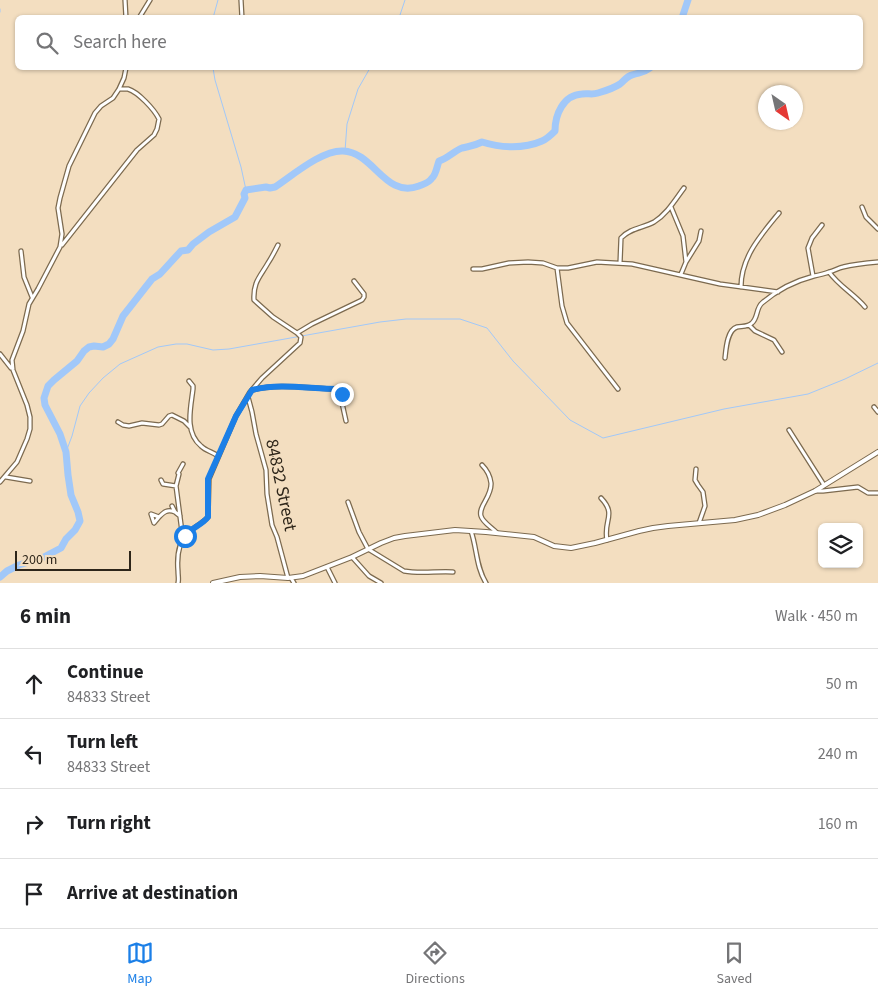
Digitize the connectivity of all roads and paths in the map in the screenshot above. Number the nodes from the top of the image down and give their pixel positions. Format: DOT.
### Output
graph roads {
  1 [pos="125,0"];
  2 [pos="150,0"];
  3 [pos="241,0"];
  4 [pos="126,15"];
  5 [pos="141,15"];
  6 [pos="242,15"];
  7 [pos="126,70"];
  8 [pos="119,89"];
  9 [pos="684,188"];
  10 [pos="670,207"];
  11 [pos="862,207"];
  12 [pos="779,213"];
  13 [pos="822,225"];
  14 [pos="878,229"];
  15 [pos="700,231"];
  16 [pos="278,245"];
  17 [pos="60,247"];
  18 [pos="21,251"];
  19 [pos="686,262"];
  20 [pos="878,262"];
  21 [pos="620,263"];
  22 [pos="557,268"];
  23 [pos="474,269"];
  24 [pos="829,272"];
  25 [pos="681,274"];
  26 [pos="813,276"];
  27 [pos="354,281"];
  28 [pos="740,287"];
  29 [pos="778,292"];
  30 [pos="32,297"];
  31 [pos="865,307"];
  32 [pos="749,325"];
  33 [pos="297,332"];
  34 [pos="782,352"];
  35 [pos="0,354"];
  36 [pos="725,358"];
  37 [pos="13,370"];
  38 [pos="188,380"];
  39 [pos="618,388"];
  40 [pos="252,390"];
  41 [pos="248,397"];
  42 [pos="874,407"];
  43 [pos="878,412"];
  44 [pos="346,421"];
  45 [pos="118,422"];
  46 [pos="191,428"];
  47 [pos="788,430"];
  48 [pos="878,452"];
  49 [pos="218,456"];
  50 [pos="183,464"];
  51 [pos="482,466"];
  52 [pos="696,469"];
  53 [pos="6,477"];
  54 [pos="161,480"];
  55 [pos="30,481"];
  56 [pos="0,482"];
  57 [pos="824,485"];
  58 [pos="176,486"];
  59 [pos="815,491"];
  60 [pos="878,493"];
  61 [pos="601,498"];
  62 [pos="348,502"];
  63 [pos="172,506"];
  64 [pos="175,512"];
  65 [pos="159,517"];
  66 [pos="180,517"];
  67 [pos="699,523"];
  68 [pos="471,531"];
  69 [pos="497,533"];
  70 [pos="185,536"];
  71 [pos="607,540"];
  72 [pos="368,549"];
  73 [pos="352,557"];
  74 [pos="327,567"];
  75 [pos="453,572"];
  76 [pos="290,578"];
  77 [pos="178,583"];
  78 [pos="213,583"];
  79 [pos="294,583"];
  80 [pos="335,583"];
  81 [pos="381,583"];
  82 [pos="486,583"];
  1 -- 4 [label="street"];
  2 -- 5 [label="street"];
  3 -- 6 [label="street"];
  7 -- 8 [label="street"];
  8 -- 17 [label="street"];
  8 -- 17 [label="street"];
  9 -- 10 [label="street"];
  10 -- 19 [label="street"];
  10 -- 21 [label="street"];
  11 -- 14 [label="street"];
  12 -- 28 [label="street"];
  13 -- 26 [label="street"];
  15 -- 19 [label="street"];
  16 -- 33 [label="street"];
  17 -- 30 [label="street"];
  18 -- 30 [label="street"];
  19 -- 25 [label="street"];
  20 -- 24 [label="street"];
  21 -- 22 [label="street"];
  21 -- 25 [label="street"];
  22 -- 23 [label="street"];
  22 -- 39 [label="street"];
  24 -- 26 [label="street"];
  24 -- 31 [label="street"];
  25 -- 28 [label="street"];
  26 -- 29 [label="street"];
  27 -- 33 [label="street"];
  28 -- 29 [label="street"];
  29 -- 32 [label="street"];
  30 -- 37 [label="street"];
  32 -- 34 [label="street"];
  32 -- 36 [label="street"];
  33 -- 40 [label="street"];
  35 -- 37 [label="street"];
  37 -- 53 [label="street"];
  38 -- 46 [label="street"];
  40 -- 41 [label="street"];
  40 -- 44 [label="street"];
  41 -- 49 [label="street"];
  41 -- 76 [label="street, 84832 Street"];
  42 -- 43 [label="street"];
  45 -- 46 [label="street"];
  46 -- 49 [label="street"];
  47 -- 57 [label="street"];
  48 -- 57 [label="street"];
  49 -- 70 [label="street"];
  50 -- 58 [label="street"];
  51 -- 69 [label="street"];
  52 -- 67 [label="street"];
  53 -- 55 [label="street"];
  53 -- 56 [label="street"];
  54 -- 58 [label="street"];
  57 -- 59 [label="street"];
  58 -- 66 [label="street"];
  59 -- 60 [label="street"];
  59 -- 67 [label="street"];
  61 -- 71 [label="street"];
  62 -- 72 [label="street"];
  63 -- 64 [label="street"];
  64 -- 65 [label="street"];
  64 -- 66 [label="street"];
  66 -- 70 [label="street"];
  67 -- 71 [label="street"];
  68 -- 69 [label="street"];
  68 -- 72 [label="street"];
  68 -- 82 [label="street"];
  69 -- 71 [label="street"];
  70 -- 77 [label="street"];
  72 -- 73 [label="street"];
  72 -- 75 [label="street"];
  73 -- 74 [label="street"];
  73 -- 81 [label="street"];
  74 -- 76 [label="street"];
  74 -- 80 [label="street"];
  76 -- 78 [label="street"];
  76 -- 79 [label="street, 84832 Street"];
}
